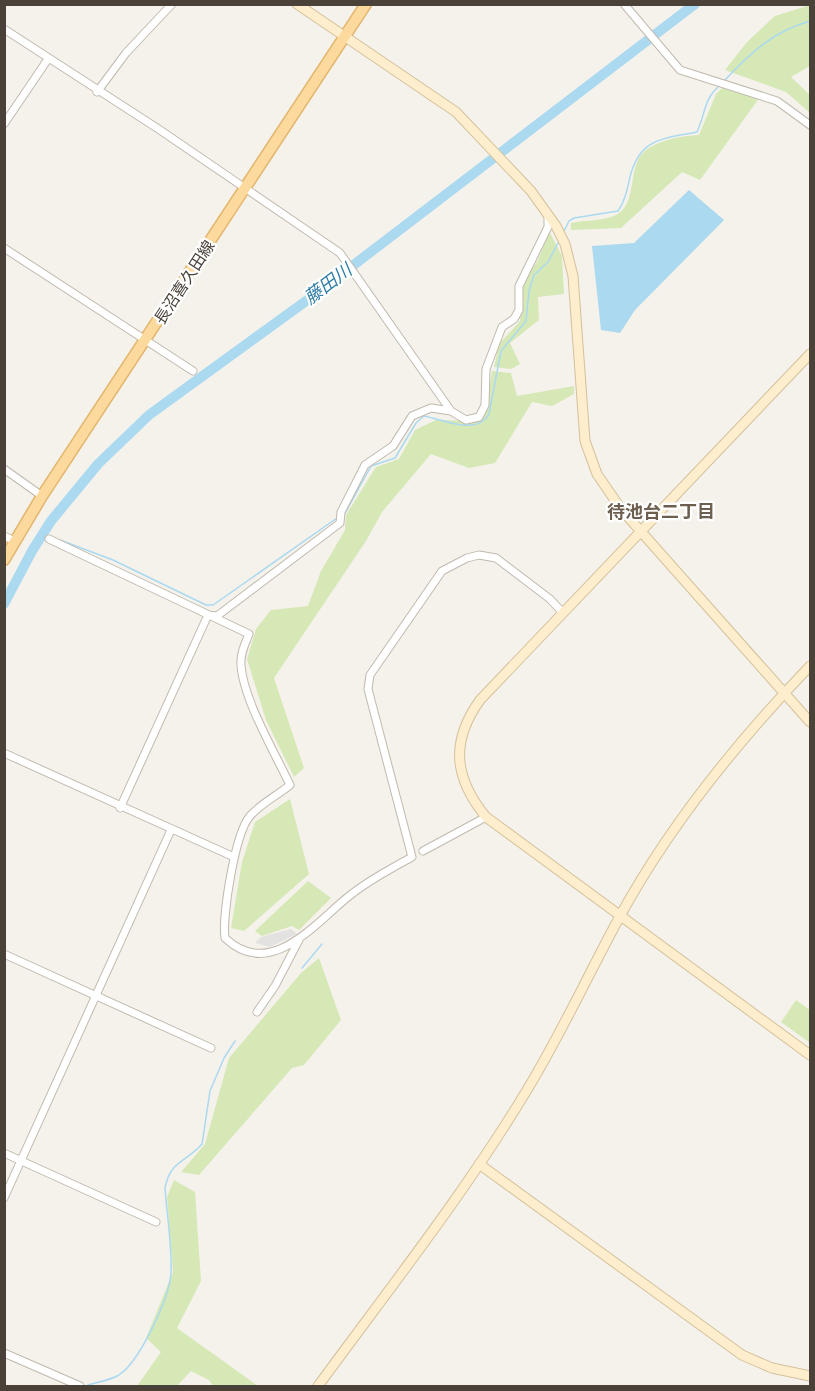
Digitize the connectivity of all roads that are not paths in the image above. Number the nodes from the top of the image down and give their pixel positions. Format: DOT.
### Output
graph roads {
  1 [pos="160,4"];
  2 [pos="297,4"];
  3 [pos="366,4"];
  4 [pos="624,4"];
  5 [pos="170,7"];
  6 [pos="4,29"];
  7 [pos="345,36"];
  8 [pos="48,59"];
  9 [pos="97,92"];
  10 [pos="4,124"];
  11 [pos="810,125"];
  12 [pos="245,189"];
  13 [pos="548,216"];
  14 [pos="4,248"];
  15 [pos="146,341"];
  16 [pos="810,354"];
  17 [pos="193,371"];
  18 [pos="451,411"];
  19 [pos="4,469"];
  20 [pos="42,496"];
  21 [pos="641,531"];
  22 [pos="4,536"];
  23 [pos="48,539"];
  24 [pos="15,541"];
  25 [pos="4,560"];
  26 [pos="564,613"];
  27 [pos="208,615"];
  28 [pos="810,666"];
  29 [pos="784,693"];
  30 [pos="810,722"];
  31 [pos="4,753"];
  32 [pos="120,808"];
  33 [pos="486,817"];
  34 [pos="171,830"];
  35 [pos="423,851"];
  36 [pos="234,857"];
  37 [pos="620,917"];
  38 [pos="301,938"];
  39 [pos="4,954"];
  40 [pos="97,995"];
  41 [pos="257,1012"];
  42 [pos="211,1048"];
  43 [pos="810,1055"];
  44 [pos="4,1153"];
  45 [pos="21,1161"];
  46 [pos="479,1164"];
  47 [pos="4,1198"];
  48 [pos="156,1222"];
  49 [pos="4,1353"];
  50 [pos="810,1376"];
  51 [pos="80,1386"];
  52 [pos="318,1386"];
  1 -- 5 [label="street"];
  2 -- 7 [label="street"];
  3 -- 7 [label="main road, 長沼喜久田線"];
  4 -- 11 [label="street"];
  5 -- 9 [label="street"];
  6 -- 8 [label="street"];
  7 -- 12 [label="main road, 長沼喜久田線"];
  7 -- 13 [label="street"];
  8 -- 9 [label="street"];
  8 -- 10 [label="street"];
  9 -- 12 [label="street"];
  12 -- 15 [label="main road, 長沼喜久田線"];
  12 -- 18 [label="street"];
  13 -- 18 [label="street"];
  13 -- 21 [label="street"];
  14 -- 15 [label="street"];
  15 -- 17 [label="street"];
  15 -- 20 [label="main road, 長沼喜久田線"];
  16 -- 21 [label="street"];
  18 -- 27 [label="street"];
  19 -- 20 [label="street"];
  20 -- 24 [label="main road, 長沼喜久田線"];
  21 -- 26 [label="street"];
  21 -- 29 [label="street"];
  22 -- 24 [label="street"];
  23 -- 27 [label="street"];
  24 -- 25 [label="main road, 長沼喜久田線"];
  26 -- 33 [label="street"];
  26 -- 38 [label="street"];
  27 -- 32 [label="street"];
  27 -- 36 [label="street"];
  28 -- 29 [label="street"];
  29 -- 30 [label="street"];
  29 -- 37 [label="street"];
  31 -- 32 [label="street"];
  32 -- 34 [label="street"];
  33 -- 35 [label="street"];
  33 -- 37 [label="street"];
  34 -- 36 [label="street"];
  34 -- 40 [label="street"];
  36 -- 38 [label="street"];
  37 -- 43 [label="street"];
  37 -- 46 [label="street"];
  38 -- 41 [label="street"];
  39 -- 40 [label="street"];
  40 -- 42 [label="street"];
  40 -- 45 [label="street"];
  44 -- 45 [label="street"];
  45 -- 47 [label="street"];
  45 -- 48 [label="street"];
  46 -- 50 [label="street"];
  46 -- 52 [label="street"];
  49 -- 51 [label="street"];
}
